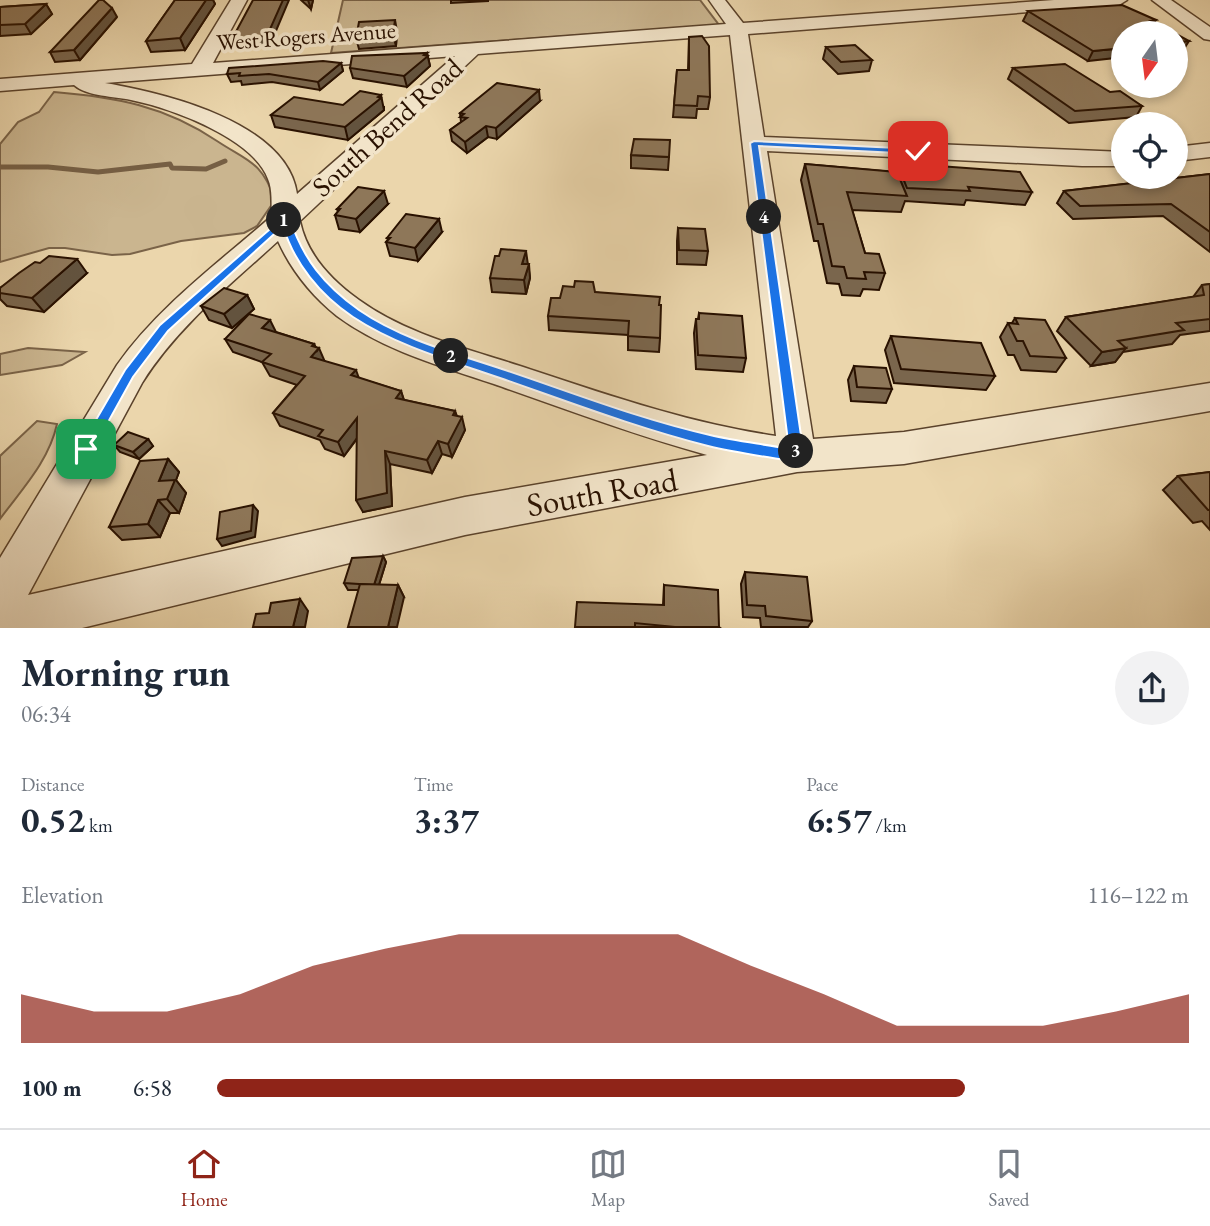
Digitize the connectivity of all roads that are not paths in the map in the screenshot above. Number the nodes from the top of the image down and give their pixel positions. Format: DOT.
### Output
graph roads {
  1 [pos="239,0"];
  2 [pos="717,0"];
  3 [pos="1119,0"];
  4 [pos="1160,0"];
  5 [pos="738,28"];
  6 [pos="1210,35"];
  7 [pos="468,49"];
  8 [pos="200,68"];
  9 [pos="85,77"];
  10 [pos="0,85"];
  11 [pos="754,143"];
  12 [pos="1210,150"];
  13 [pos="1188,153"];
  14 [pos="1111,159"];
  15 [pos="285,219"];
  16 [pos="1210,397"];
  17 [pos="797,456"];
  18 [pos="0,600"];
  19 [pos="0,624"];
  1 -- 8 [label="street"];
  2 -- 5 [label="street"];
  3 -- 5 [label="street, West Rogers Avenue"];
  4 -- 6 [label="street"];
  5 -- 7 [label="street, West Rogers Avenue"];
  5 -- 11 [label="street"];
  7 -- 8 [label="street, West Rogers Avenue"];
  7 -- 15 [label="street, South Bend Road"];
  8 -- 9 [label="street, West Rogers Avenue"];
  9 -- 10 [label="street, West Rogers Avenue"];
  9 -- 15 [label="street"];
  11 -- 14 [label="street"];
  11 -- 17 [label="street"];
  12 -- 13 [label="street"];
  15 -- 17 [label="street"];
  15 -- 18 [label="street, South Bend Road"];
  16 -- 17 [label="street, South Road"];
  17 -- 19 [label="street, South Road"];
}
